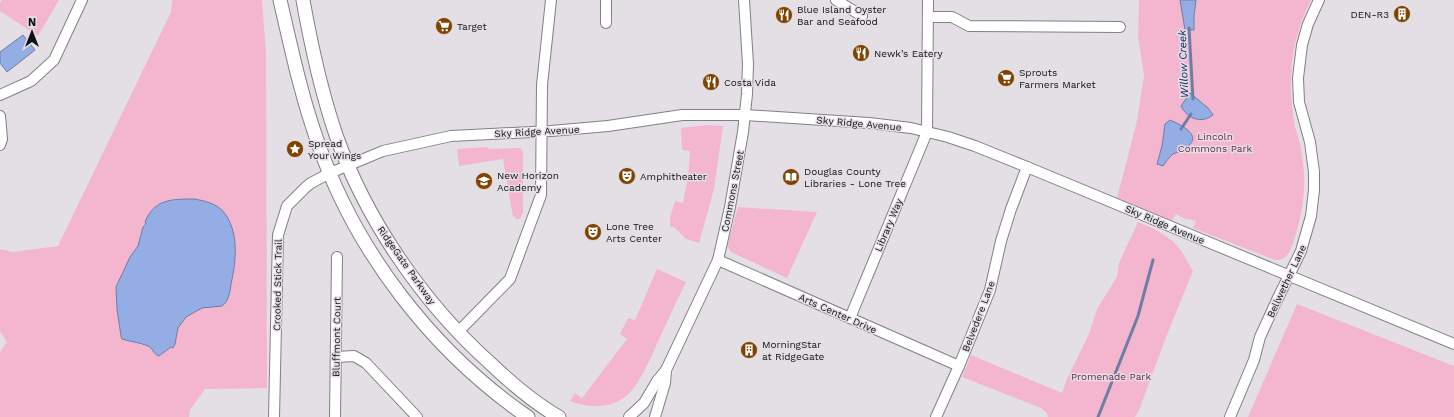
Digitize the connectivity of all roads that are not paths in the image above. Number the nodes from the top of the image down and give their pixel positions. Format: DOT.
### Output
graph roads {
  1 [pos="82,0"];
  2 [pos="280,0"];
  3 [pos="303,0"];
  4 [pos="551,0"];
  5 [pos="606,0"];
  6 [pos="744,0"];
  7 [pos="836,0"];
  8 [pos="928,0"];
  9 [pos="1319,0"];
  10 [pos="862,16"];
  11 [pos="928,16"];
  12 [pos="606,23"];
  13 [pos="1120,27"];
  14 [pos="0,95"];
  15 [pos="745,115"];
  16 [pos="0,116"];
  17 [pos="541,131"];
  18 [pos="927,132"];
  19 [pos="0,145"];
  20 [pos="349,166"];
  21 [pos="1027,167"];
  22 [pos="330,174"];
  23 [pos="337,257"];
  24 [pos="718,260"];
  25 [pos="1288,276"];
  26 [pos="850,318"];
  27 [pos="458,332"];
  28 [pos="1454,344"];
  29 [pos="336,357"];
  30 [pos="959,366"];
  31 [pos="666,370"];
  32 [pos="274,417"];
  33 [pos="335,417"];
  34 [pos="417,417"];
  35 [pos="528,417"];
  36 [pos="559,417"];
  37 [pos="628,417"];
  38 [pos="655,417"];
  39 [pos="936,417"];
  40 [pos="1230,417"];
  1 -- 14 [label="street"];
  2 -- 22 [label="main road, RidgeGate Parkway"];
  3 -- 20 [label="main road, RidgeGate Parkway"];
  4 -- 17 [label="street"];
  5 -- 12 [label="street"];
  6 -- 15 [label="street, Commons Street"];
  7 -- 10 [label="street"];
  8 -- 11 [label="street"];
  9 -- 25 [label="street, Bellwether Lane"];
  11 -- 13 [label="street"];
  11 -- 18 [label="street"];
  15 -- 17 [label="street, Sky Ridge Avenue"];
  15 -- 18 [label="street, Sky Ridge Avenue"];
  15 -- 24 [label="street, Commons Street"];
  16 -- 19 [label="street"];
  17 -- 20 [label="street, Sky Ridge Avenue"];
  17 -- 27 [label="street"];
  18 -- 21 [label="street, Sky Ridge Avenue"];
  18 -- 26 [label="street, Library Way"];
  20 -- 22 [label="street, Crooked Stick Trail"];
  20 -- 27 [label="main road, RidgeGate Parkway"];
  21 -- 25 [label="street, Sky Ridge Avenue"];
  21 -- 30 [label="street, Belvedere Lane"];
  22 -- 32 [label="street, Crooked Stick Trail"];
  22 -- 35 [label="main road, RidgeGate Parkway"];
  23 -- 29 [label="street, Bluffmont Court"];
  24 -- 26 [label="street, Arts Center Drive"];
  24 -- 31 [label="street, Commons Street"];
  25 -- 28 [label="street, Sky Ridge Avenue"];
  25 -- 40 [label="street, Bellwether Lane"];
  26 -- 30 [label="street, Arts Center Drive"];
  27 -- 36 [label="main road, RidgeGate Parkway"];
  29 -- 33 [label="street, Bluffmont Court"];
  29 -- 34 [label="street"];
  30 -- 39 [label="street, Belvedere Lane"];
  31 -- 37 [label="street, Commons Street"];
  31 -- 38 [label="street, Commons Street"];
}
